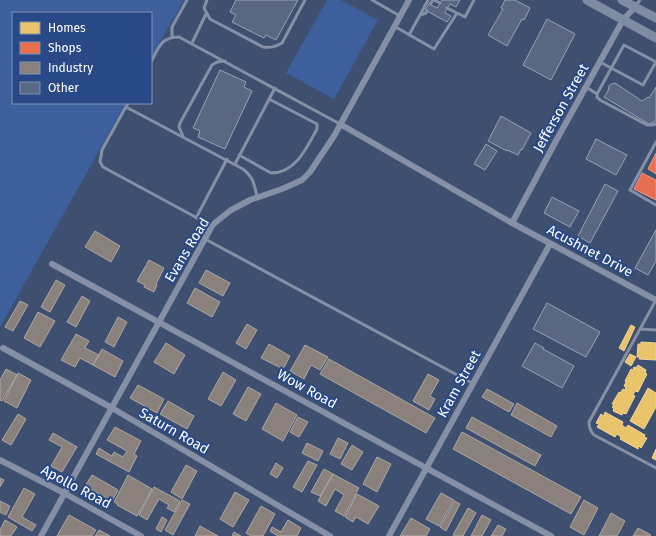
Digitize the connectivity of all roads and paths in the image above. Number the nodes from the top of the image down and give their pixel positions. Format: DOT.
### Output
graph roads {
  1 [pos="187,0"];
  2 [pos="207,0"];
  3 [pos="305,0"];
  4 [pos="372,0"];
  5 [pos="408,0"];
  6 [pos="428,0"];
  7 [pos="433,0"];
  8 [pos="474,0"];
  9 [pos="587,0"];
  10 [pos="622,0"];
  11 [pos="637,3"];
  12 [pos="430,4"];
  13 [pos="440,4"];
  14 [pos="447,8"];
  15 [pos="427,11"];
  16 [pos="457,13"];
  17 [pos="206,14"];
  18 [pos="420,15"];
  19 [pos="400,16"];
  20 [pos="656,18"];
  21 [pos="623,20"];
  22 [pos="394,26"];
  23 [pos="410,35"];
  24 [pos="172,37"];
  25 [pos="656,38"];
  26 [pos="192,43"];
  27 [pos="152,60"];
  28 [pos="225,61"];
  29 [pos="600,62"];
  30 [pos="656,62"];
  31 [pos="611,68"];
  32 [pos="275,88"];
  33 [pos="586,88"];
  34 [pos="597,94"];
  35 [pos="269,99"];
  36 [pos="128,104"];
  37 [pos="126,107"];
  38 [pos="340,124"];
  39 [pos="656,124"];
  40 [pos="183,136"];
  41 [pos="656,142"];
  42 [pos="239,155"];
  43 [pos="227,159"];
  44 [pos="235,164"];
  45 [pos="257,198"];
  46 [pos="656,205"];
  47 [pos="196,218"];
  48 [pos="512,223"];
  49 [pos="212,226"];
  50 [pos="205,239"];
  51 [pos="550,244"];
  52 [pos="52,264"];
  53 [pos="656,300"];
  54 [pos="159,322"];
  55 [pos="640,329"];
  56 [pos="656,330"];
  57 [pos="4,348"];
  58 [pos="472,383"];
  59 [pos="112,408"];
  60 [pos="0,460"];
  61 [pos="426,467"];
  62 [pos="656,468"];
  63 [pos="64,493"];
  64 [pos="41,536"];
  65 [pos="141,536"];
  66 [pos="330,536"];
  67 [pos="388,536"];
  68 [pos="551,536"];
  1 -- 24 [label="lane"];
  2 -- 17 [label="lane"];
  3 -- 17 [label="lane"];
  4 -- 19 [label="lane"];
  5 -- 19 [label="street, Evans Road"];
  6 -- 18 [label="lane"];
  7 -- 12 [label="lane"];
  7 -- 13 [label="lane"];
  8 -- 16 [label="lane"];
  9 -- 21 [label="main road"];
  10 -- 11 [label="main road"];
  11 -- 20 [label="main road"];
  11 -- 21 [label="street, Jefferson Street"];
  14 -- 16 [label="lane"];
  15 -- 18 [label="lane"];
  16 -- 23 [label="lane"];
  17 -- 26 [label="lane"];
  18 -- 23 [label="lane"];
  19 -- 22 [label="street, Evans Road"];
  21 -- 25 [label="main road"];
  21 -- 29 [label="street, Jefferson Street"];
  22 -- 23 [label="lane"];
  22 -- 38 [label="street, Evans Road"];
  24 -- 26 [label="lane"];
  24 -- 27 [label="lane"];
  26 -- 28 [label="lane"];
  28 -- 32 [label="lane"];
  28 -- 40 [label="lane"];
  29 -- 31 [label="lane"];
  29 -- 33 [label="street, Jefferson Street"];
  30 -- 31 [label="lane"];
  30 -- 31 [label="lane"];
  31 -- 34 [label="lane"];
  32 -- 35 [label="lane"];
  32 -- 38 [label="lane"];
  33 -- 34 [label="lane"];
  33 -- 48 [label="street, Jefferson Street"];
  34 -- 39 [label="lane"];
  35 -- 42 [label="lane"];
  35 -- 42 [label="lane"];
  36 -- 37 [label="lane"];
  37 -- 40 [label="lane"];
  37 -- 47 [label="lane"];
  38 -- 45 [label="street, Evans Road"];
  38 -- 48 [label="street, Acushnet Drive"];
  40 -- 43 [label="lane"];
  41 -- 46 [label="lane"];
  42 -- 44 [label="lane"];
  43 -- 44 [label="lane"];
  43 -- 47 [label="lane"];
  44 -- 45 [label="lane"];
  45 -- 49 [label="street, Evans Road"];
  47 -- 49 [label="lane"];
  48 -- 51 [label="street, Acushnet Drive"];
  49 -- 50 [label="street, Evans Road"];
  50 -- 54 [label="street, Evans Road"];
  50 -- 58 [label="lane"];
  51 -- 53 [label="street, Acushnet Drive"];
  51 -- 58 [label="street, Kram Street"];
  52 -- 54 [label="street, Wow Road"];
  53 -- 55 [label="lane"];
  54 -- 59 [label="street, Evans Road"];
  54 -- 61 [label="street, Wow Road"];
  55 -- 56 [label="lane"];
  55 -- 62 [label="lane"];
  57 -- 59 [label="street, Saturn Road"];
  58 -- 61 [label="street, Kram Street"];
  59 -- 63 [label="street, Evans Road"];
  59 -- 66 [label="street, Saturn Road"];
  60 -- 63 [label="street, Apollo Road"];
  61 -- 67 [label="street, Kram Street"];
  61 -- 68 [label="street, Wow Road"];
  63 -- 64 [label="street, Evans Road"];
  63 -- 65 [label="street, Apollo Road"];
}
